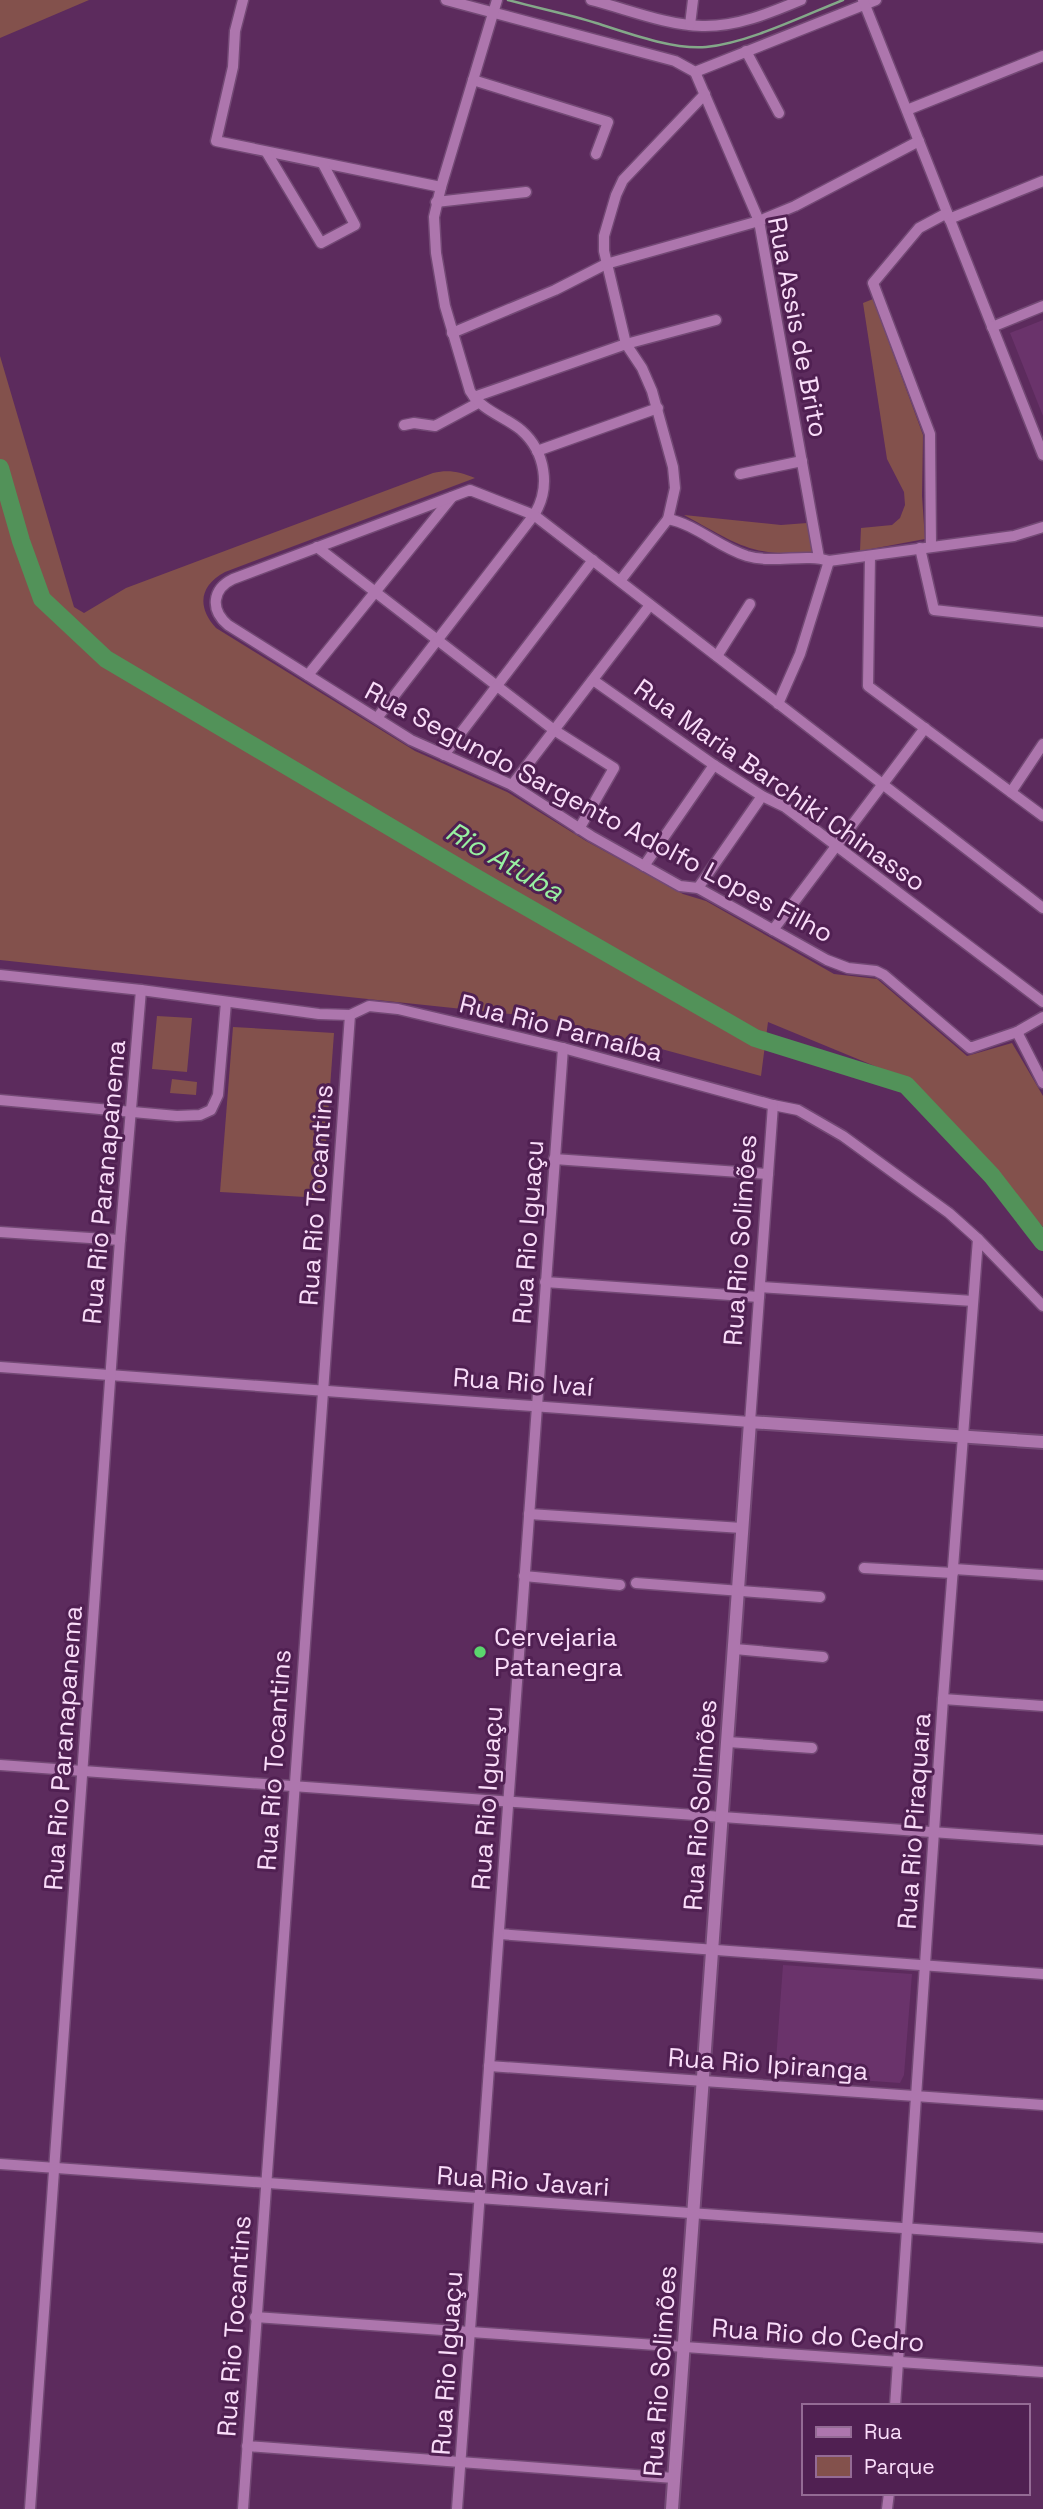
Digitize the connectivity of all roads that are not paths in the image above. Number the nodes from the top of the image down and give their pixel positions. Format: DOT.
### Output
graph roads {
  1 [pos="243,0"];
  2 [pos="446,0"];
  3 [pos="497,0"];
  4 [pos="591,0"];
  5 [pos="693,0"];
  6 [pos="801,0"];
  7 [pos="876,0"];
  8 [pos="864,2"];
  9 [pos="493,12"];
  10 [pos="690,25"];
  11 [pos="746,51"];
  12 [pos="1043,56"];
  13 [pos="695,72"];
  14 [pos="473,80"];
  15 [pos="705,94"];
  16 [pos="906,110"];
  17 [pos="779,113"];
  18 [pos="919,141"];
  19 [pos="267,153"];
  20 [pos="596,154"];
  21 [pos="323,164"];
  22 [pos="1043,181"];
  23 [pos="441,187"];
  24 [pos="526,192"];
  25 [pos="436,202"];
  26 [pos="948,216"];
  27 [pos="759,221"];
  28 [pos="606,264"];
  29 [pos="1043,306"];
  30 [pos="716,320"];
  31 [pos="992,327"];
  32 [pos="452,333"];
  33 [pos="626,344"];
  34 [pos="476,400"];
  35 [pos="657,408"];
  36 [pos="404,425"];
  37 [pos="1039,433"];
  38 [pos="537,451"];
  39 [pos="1043,455"];
  40 [pos="802,461"];
  41 [pos="740,474"];
  42 [pos="453,497"];
  43 [pos="534,515"];
  44 [pos="667,519"];
  45 [pos="1043,527"];
  46 [pos="317,547"];
  47 [pos="926,547"];
  48 [pos="870,556"];
  49 [pos="593,560"];
  50 [pos="824,560"];
  51 [pos="620,581"];
  52 [pos="375,592"];
  53 [pos="750,604"];
  54 [pos="650,605"];
  55 [pos="1043,622"];
  56 [pos="437,640"];
  57 [pos="717,656"];
  58 [pos="307,675"];
  59 [pos="593,680"];
  60 [pos="496,685"];
  61 [pos="778,704"];
  62 [pos="377,718"];
  63 [pos="925,728"];
  64 [pos="554,730"];
  65 [pos="1043,744"];
  66 [pos="444,755"];
  67 [pos="714,765"];
  68 [pos="883,784"];
  69 [pos="512,785"];
  70 [pos="1011,792"];
  71 [pos="762,796"];
  72 [pos="1043,816"];
  73 [pos="579,830"];
  74 [pos="838,845"];
  75 [pos="644,866"];
  76 [pos="698,888"];
  77 [pos="1043,908"];
  78 [pos="773,930"];
  79 [pos="0,975"];
  80 [pos="141,990"];
  81 [pos="226,1002"];
  82 [pos="1043,1002"];
  83 [pos="350,1014"];
  84 [pos="1043,1017"];
  85 [pos="1017,1032"];
  86 [pos="563,1048"];
  87 [pos="1043,1083"];
  88 [pos="0,1100"];
  89 [pos="773,1105"];
  90 [pos="129,1113"];
  91 [pos="554,1159"];
  92 [pos="768,1174"];
  93 [pos="0,1232"];
  94 [pos="978,1239"];
  95 [pos="120,1240"];
  96 [pos="545,1282"];
  97 [pos="759,1292"];
  98 [pos="973,1301"];
  99 [pos="1043,1306"];
  100 [pos="0,1367"];
  101 [pos="110,1376"];
  102 [pos="322,1391"];
  103 [pos="536,1406"];
  104 [pos="750,1422"];
  105 [pos="963,1435"];
  106 [pos="1043,1442"];
  107 [pos="529,1514"];
  108 [pos="743,1528"];
  109 [pos="864,1568"];
  110 [pos="953,1571"];
  111 [pos="1043,1575"];
  112 [pos="524,1576"];
  113 [pos="636,1583"];
  114 [pos="620,1585"];
  115 [pos="739,1591"];
  116 [pos="820,1597"];
  117 [pos="735,1649"];
  118 [pos="822,1657"];
  119 [pos="943,1699"];
  120 [pos="1043,1706"];
  121 [pos="728,1742"];
  122 [pos="812,1748"];
  123 [pos="0,1765"];
  124 [pos="82,1771"];
  125 [pos="294,1787"];
  126 [pos="508,1801"];
  127 [pos="723,1817"];
  128 [pos="934,1833"];
  129 [pos="1043,1840"];
  130 [pos="499,1934"];
  131 [pos="712,1949"];
  132 [pos="925,1964"];
  133 [pos="1043,1974"];
  134 [pos="489,2066"];
  135 [pos="704,2082"];
  136 [pos="916,2095"];
  137 [pos="1043,2105"];
  138 [pos="0,2164"];
  139 [pos="53,2168"];
  140 [pos="265,2183"];
  141 [pos="480,2199"];
  142 [pos="695,2214"];
  143 [pos="908,2230"];
  144 [pos="1043,2238"];
  145 [pos="255,2317"];
  146 [pos="470,2331"];
  147 [pos="684,2347"];
  148 [pos="898,2361"];
  149 [pos="1043,2372"];
  150 [pos="894,2404"];
  151 [pos="247,2446"];
  152 [pos="461,2462"];
  153 [pos="674,2478"];
  154 [pos="30,2509"];
  155 [pos="243,2509"];
  156 [pos="457,2509"];
  157 [pos="672,2509"];
  1 -- 19 [label="street"];
  2 -- 9 [label="street"];
  3 -- 9 [label="street"];
  4 -- 10 [label="street"];
  5 -- 10 [label="street"];
  6 -- 10 [label="street"];
  7 -- 8 [label="street"];
  8 -- 11 [label="street"];
  8 -- 16 [label="street"];
  9 -- 13 [label="street"];
  9 -- 14 [label="street"];
  11 -- 13 [label="street"];
  11 -- 17 [label="street"];
  12 -- 16 [label="street"];
  13 -- 15 [label="street, Rua Assis de Brito"];
  14 -- 20 [label="street"];
  14 -- 23 [label="street"];
  15 -- 27 [label="street, Rua Assis de Brito"];
  15 -- 28 [label="street"];
  16 -- 18 [label="street"];
  18 -- 26 [label="street"];
  18 -- 27 [label="street"];
  19 -- 21 [label="street"];
  19 -- 21 [label="street"];
  21 -- 23 [label="street"];
  22 -- 26 [label="street"];
  23 -- 25 [label="street"];
  24 -- 25 [label="street"];
  25 -- 32 [label="street"];
  26 -- 31 [label="street"];
  26 -- 47 [label="street"];
  27 -- 28 [label="street"];
  27 -- 40 [label="street, Rua Assis de Brito"];
  28 -- 32 [label="street"];
  28 -- 33 [label="street"];
  29 -- 31 [label="street"];
  30 -- 33 [label="street"];
  31 -- 37 [label="street"];
  32 -- 34 [label="street"];
  33 -- 34 [label="street"];
  33 -- 35 [label="street"];
  34 -- 36 [label="street"];
  34 -- 38 [label="street"];
  35 -- 38 [label="street"];
  35 -- 44 [label="street"];
  37 -- 39 [label="street"];
  38 -- 43 [label="street"];
  40 -- 41 [label="street"];
  40 -- 50 [label="street, Rua Assis de Brito"];
  42 -- 43 [label="street"];
  42 -- 46 [label="street"];
  42 -- 52 [label="street"];
  43 -- 49 [label="street"];
  43 -- 56 [label="street"];
  44 -- 50 [label="street"];
  44 -- 51 [label="street"];
  45 -- 47 [label="street"];
  46 -- 52 [label="street"];
  46 -- 58 [label="street, Rua Segundo Sargento Adolfo Lopes Filho"];
  47 -- 48 [label="street"];
  47 -- 55 [label="street"];
  48 -- 50 [label="street"];
  48 -- 63 [label="street"];
  49 -- 51 [label="street"];
  49 -- 60 [label="street"];
  50 -- 61 [label="street, Rua Assis de Brito"];
  51 -- 54 [label="street"];
  52 -- 56 [label="street"];
  52 -- 58 [label="street"];
  53 -- 57 [label="street"];
  54 -- 57 [label="street"];
  54 -- 59 [label="street"];
  56 -- 60 [label="street"];
  56 -- 62 [label="street"];
  57 -- 61 [label="street"];
  58 -- 62 [label="street, Rua Segundo Sargento Adolfo Lopes Filho"];
  59 -- 64 [label="street"];
  59 -- 67 [label="street, Rua Maria Barchiki Chinasso"];
  60 -- 64 [label="street"];
  60 -- 66 [label="street"];
  61 -- 68 [label="street"];
  62 -- 66 [label="street, Rua Segundo Sargento Adolfo Lopes Filho"];
  63 -- 68 [label="street"];
  63 -- 70 [label="street"];
  64 -- 69 [label="street"];
  64 -- 73 [label="street"];
  65 -- 70 [label="street"];
  66 -- 69 [label="street, Rua Segundo Sargento Adolfo Lopes Filho"];
  67 -- 71 [label="street, Rua Maria Barchiki Chinasso"];
  67 -- 75 [label="street"];
  68 -- 74 [label="street"];
  68 -- 77 [label="street"];
  69 -- 73 [label="street, Rua Segundo Sargento Adolfo Lopes Filho"];
  70 -- 72 [label="street"];
  71 -- 74 [label="street, Rua Maria Barchiki Chinasso"];
  71 -- 76 [label="street"];
  73 -- 75 [label="street, Rua Segundo Sargento Adolfo Lopes Filho"];
  74 -- 78 [label="street"];
  74 -- 82 [label="street, Rua Maria Barchiki Chinasso"];
  75 -- 76 [label="street, Rua Segundo Sargento Adolfo Lopes Filho"];
  76 -- 78 [label="street, Rua Segundo Sargento Adolfo Lopes Filho"];
  78 -- 85 [label="street, Rua Segundo Sargento Adolfo Lopes Filho"];
  79 -- 80 [label="street, Rua Rio Parnaíba"];
  80 -- 81 [label="street, Rua Rio Parnaíba"];
  80 -- 90 [label="street, Rua Rio Paranapanema"];
  81 -- 83 [label="street, Rua Rio Parnaíba"];
  81 -- 90 [label="street"];
  83 -- 86 [label="street, Rua Rio Parnaíba"];
  83 -- 102 [label="street, Rua Rio Tocantins"];
  84 -- 85 [label="street"];
  85 -- 87 [label="street"];
  86 -- 89 [label="street, Rua Rio Parnaíba"];
  86 -- 91 [label="street, Rua Rio Iguaçu"];
  88 -- 90 [label="street"];
  89 -- 92 [label="street, Rua Rio Solimões"];
  89 -- 94 [label="street, Rua Rio Parnaíba"];
  90 -- 95 [label="street, Rua Rio Paranapanema"];
  91 -- 92 [label="street"];
  91 -- 96 [label="street, Rua Rio Iguaçu"];
  92 -- 97 [label="street, Rua Rio Solimões"];
  93 -- 95 [label="street"];
  94 -- 98 [label="street, Rua Rio Piraquara"];
  94 -- 99 [label="street, Rua Rio Parnaíba"];
  95 -- 101 [label="street, Rua Rio Paranapanema"];
  96 -- 97 [label="street"];
  96 -- 103 [label="street, Rua Rio Iguaçu"];
  97 -- 98 [label="street"];
  97 -- 104 [label="street, Rua Rio Solimões"];
  98 -- 105 [label="street, Rua Rio Piraquara"];
  100 -- 101 [label="street, Rua Rio Ivaí"];
  101 -- 102 [label="street, Rua Rio Ivaí"];
  101 -- 124 [label="street, Rua Rio Paranapanema"];
  102 -- 103 [label="street, Rua Rio Ivaí"];
  102 -- 125 [label="street, Rua Rio Tocantins"];
  103 -- 104 [label="street, Rua Rio Ivaí"];
  103 -- 107 [label="street, Rua Rio Iguaçu"];
  104 -- 105 [label="street, Rua Rio Ivaí"];
  104 -- 108 [label="street, Rua Rio Solimões"];
  105 -- 106 [label="street, Rua Rio Ivaí"];
  105 -- 110 [label="street, Rua Rio Piraquara"];
  107 -- 108 [label="street"];
  107 -- 112 [label="street, Rua Rio Iguaçu"];
  108 -- 115 [label="street, Rua Rio Solimões"];
  109 -- 110 [label="street"];
  110 -- 111 [label="street"];
  110 -- 119 [label="street, Rua Rio Piraquara"];
  112 -- 114 [label="street"];
  112 -- 126 [label="street, Rua Rio Iguaçu"];
  113 -- 115 [label="street"];
  115 -- 116 [label="street"];
  115 -- 117 [label="street, Rua Rio Solimões"];
  117 -- 118 [label="street"];
  117 -- 121 [label="street, Rua Rio Solimões"];
  119 -- 120 [label="street"];
  119 -- 128 [label="street, Rua Rio Piraquara"];
  121 -- 122 [label="street"];
  121 -- 127 [label="street, Rua Rio Solimões"];
  123 -- 124 [label="street"];
  124 -- 125 [label="street"];
  124 -- 139 [label="street, Rua Rio Paranapanema"];
  125 -- 126 [label="street"];
  125 -- 140 [label="street, Rua Rio Tocantins"];
  126 -- 127 [label="street"];
  126 -- 130 [label="street, Rua Rio Iguaçu"];
  127 -- 128 [label="street"];
  127 -- 131 [label="street, Rua Rio Solimões"];
  128 -- 129 [label="street"];
  128 -- 132 [label="street, Rua Rio Piraquara"];
  130 -- 131 [label="street"];
  130 -- 134 [label="street, Rua Rio Iguaçu"];
  131 -- 132 [label="street"];
  131 -- 135 [label="street, Rua Rio Solimões"];
  132 -- 133 [label="street"];
  132 -- 136 [label="street, Rua Rio Piraquara"];
  134 -- 135 [label="street, Rua Rio Ipiranga"];
  134 -- 141 [label="street, Rua Rio Iguaçu"];
  135 -- 136 [label="street, Rua Rio Ipiranga"];
  135 -- 142 [label="street, Rua Rio Solimões"];
  136 -- 137 [label="street, Rua Rio Ipiranga"];
  136 -- 143 [label="street, Rua Rio Piraquara"];
  138 -- 139 [label="street, Rua Rio Javari"];
  139 -- 140 [label="street, Rua Rio Javari"];
  139 -- 154 [label="street, Rua Rio Paranapanema"];
  140 -- 141 [label="street, Rua Rio Javari"];
  140 -- 145 [label="street, Rua Rio Tocantins"];
  141 -- 142 [label="street, Rua Rio Javari"];
  141 -- 146 [label="street, Rua Rio Iguaçu"];
  142 -- 143 [label="street, Rua Rio Javari"];
  142 -- 147 [label="street, Rua Rio Solimões"];
  143 -- 144 [label="street, Rua Rio Javari"];
  143 -- 148 [label="street, Rua Rio Piraquara"];
  145 -- 146 [label="street, Rua Rio do Cedro"];
  145 -- 151 [label="street, Rua Rio Tocantins"];
  146 -- 147 [label="street, Rua Rio do Cedro"];
  146 -- 152 [label="street, Rua Rio Iguaçu"];
  147 -- 148 [label="street, Rua Rio do Cedro"];
  147 -- 153 [label="street, Rua Rio Solimões"];
  148 -- 149 [label="street, Rua Rio do Cedro"];
  148 -- 150 [label="street, Rua Rio Piraquara"];
  151 -- 152 [label="street"];
  151 -- 155 [label="street, Rua Rio Tocantins"];
  152 -- 153 [label="street"];
  152 -- 156 [label="street, Rua Rio Iguaçu"];
  153 -- 157 [label="street, Rua Rio Solimões"];
}
